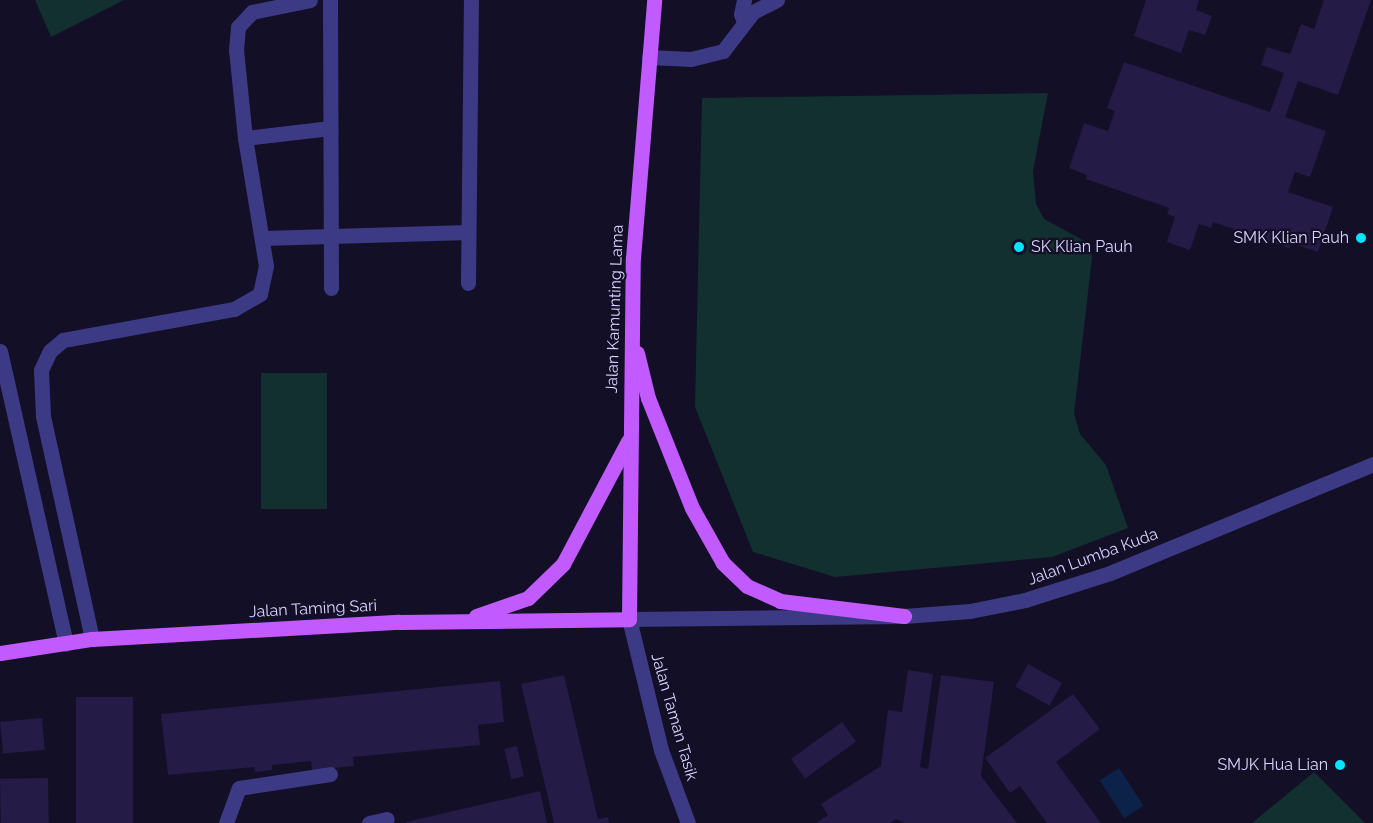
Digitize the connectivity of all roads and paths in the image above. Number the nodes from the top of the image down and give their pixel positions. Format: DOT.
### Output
graph roads {
  1 [pos="310,0"];
  2 [pos="330,0"];
  3 [pos="471,0"];
  4 [pos="654,0"];
  5 [pos="744,0"];
  6 [pos="777,0"];
  7 [pos="744,22"];
  8 [pos="649,57"];
  9 [pos="330,128"];
  10 [pos="245,138"];
  11 [pos="468,232"];
  12 [pos="331,235"];
  13 [pos="263,238"];
  14 [pos="468,284"];
  15 [pos="331,288"];
  16 [pos="632,335"];
  17 [pos="0,351"];
  18 [pos="629,440"];
  19 [pos="1373,464"];
  20 [pos="904,616"];
  21 [pos="629,619"];
  22 [pos="465,620"];
  23 [pos="92,639"];
  24 [pos="66,644"];
  25 [pos="0,653"];
  26 [pos="330,774"];
  27 [pos="387,819"];
  28 [pos="226,823"];
  29 [pos="369,823"];
  30 [pos="688,823"];
  1 -- 10 [label="street"];
  2 -- 9 [label="street"];
  3 -- 11 [label="street"];
  4 -- 8 [label="main road, Jalan Kamunting Lama"];
  5 -- 7 [label="street"];
  6 -- 7 [label="street"];
  7 -- 8 [label="street"];
  8 -- 16 [label="main road, Jalan Kamunting Lama"];
  9 -- 10 [label="street"];
  9 -- 12 [label="street"];
  10 -- 13 [label="street"];
  11 -- 12 [label="street"];
  11 -- 14 [label="street"];
  12 -- 13 [label="street"];
  12 -- 15 [label="street"];
  13 -- 23 [label="street"];
  16 -- 18 [label="main road, Jalan Kamunting Lama"];
  16 -- 20 [label="main road"];
  17 -- 24 [label="street"];
  18 -- 21 [label="main road, Jalan Kamunting Lama"];
  18 -- 22 [label="main road"];
  19 -- 20 [label="street, Jalan Lumba Kuda"];
  20 -- 21 [label="street, Jalan Lumba Kuda"];
  21 -- 22 [label="main road, Jalan Taming Sari"];
  21 -- 30 [label="street, Jalan Taman Tasik"];
  22 -- 23 [label="main road, Jalan Taming Sari"];
  23 -- 24 [label="main road, Jalan Taming Sari"];
  24 -- 25 [label="main road, Jalan Taming Sari"];
  26 -- 28 [label="street"];
  27 -- 29 [label="street"];
}
